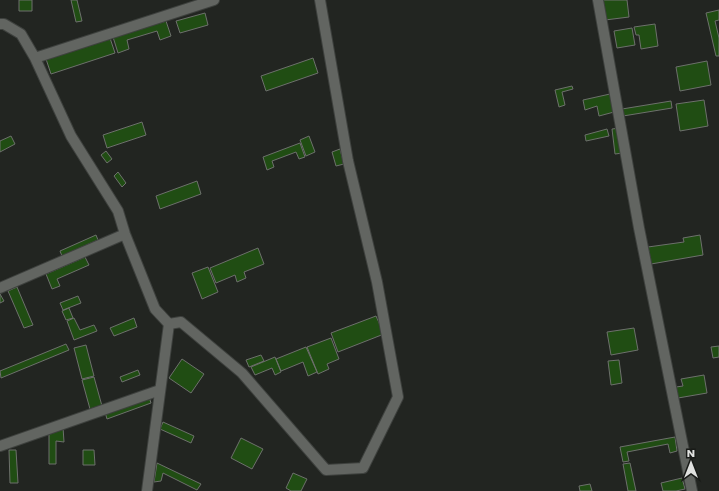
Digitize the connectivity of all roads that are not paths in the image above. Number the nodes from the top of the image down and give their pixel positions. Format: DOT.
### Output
graph roads {
  1 [pos="214,0"];
  2 [pos="320,0"];
  3 [pos="598,0"];
  4 [pos="0,24"];
  5 [pos="35,58"];
  6 [pos="124,234"];
  7 [pos="0,288"];
  8 [pos="169,324"];
  9 [pos="160,390"];
  10 [pos="0,446"];
  11 [pos="147,491"];
  12 [pos="692,491"];
  1 -- 5 [label="street"];
  2 -- 8 [label="street"];
  3 -- 12 [label="street"];
  4 -- 5 [label="street"];
  5 -- 6 [label="street"];
  6 -- 7 [label="street"];
  6 -- 8 [label="street"];
  8 -- 9 [label="street"];
  9 -- 10 [label="street"];
  9 -- 11 [label="street"];
}
